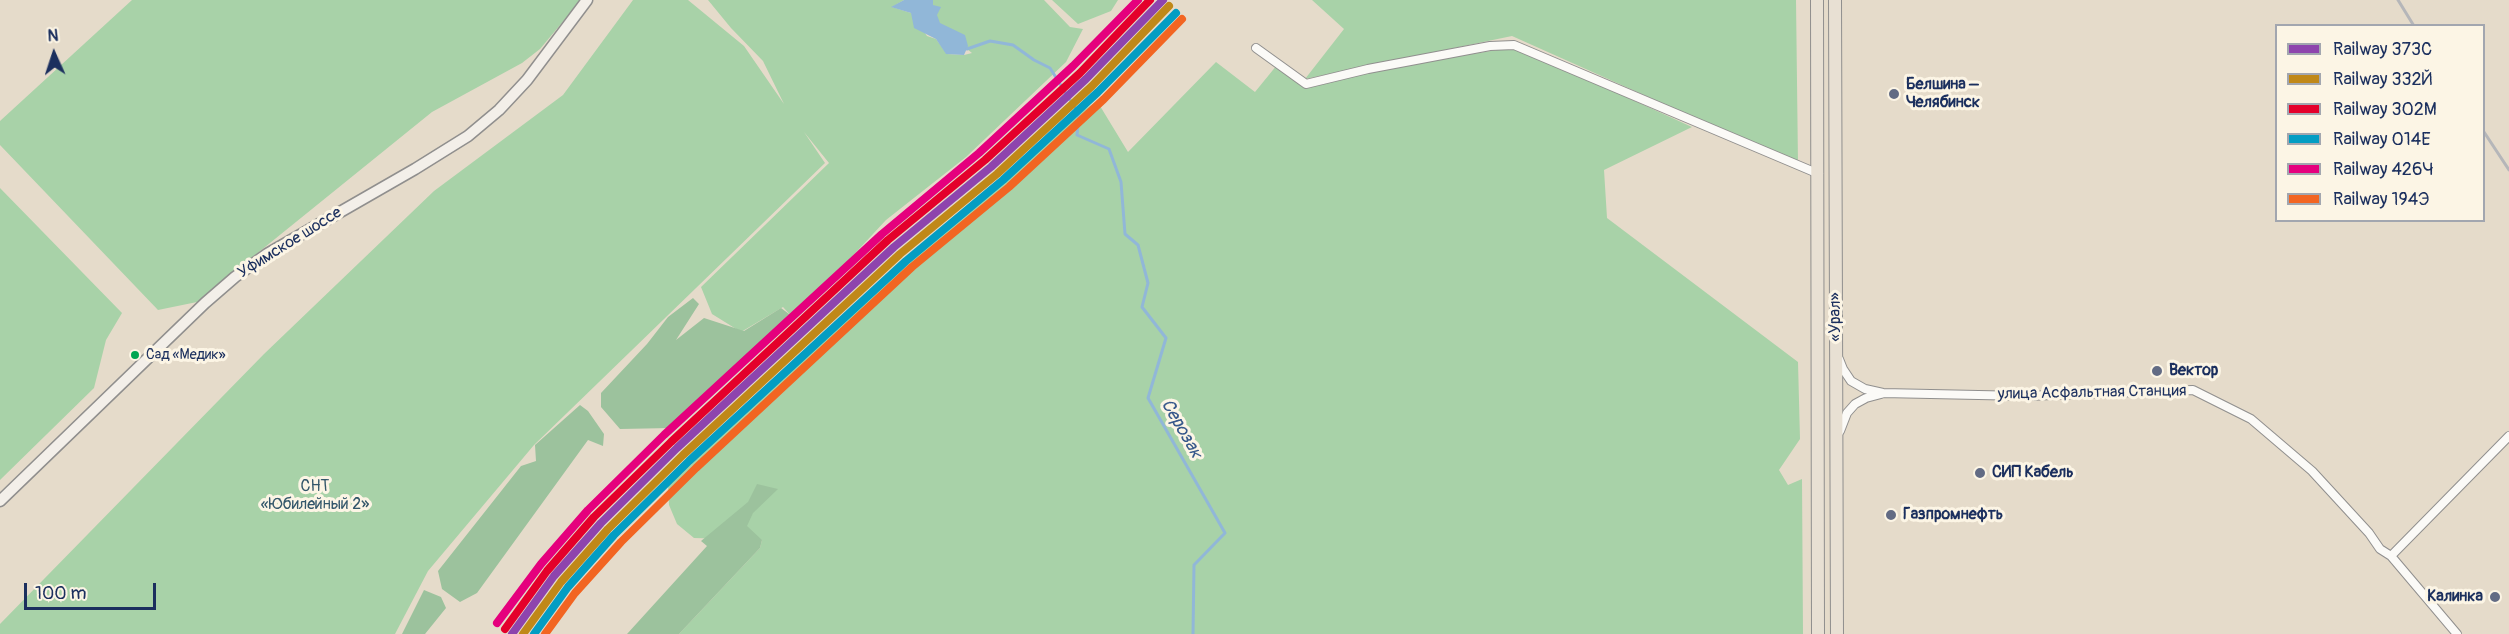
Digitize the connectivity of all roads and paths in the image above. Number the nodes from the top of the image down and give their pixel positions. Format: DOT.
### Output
graph roads {
  1 [pos="587,0"];
  2 [pos="1817,0"];
  3 [pos="1835,0"];
  4 [pos="1256,48"];
  5 [pos="1819,174"];
  6 [pos="1836,351"];
  7 [pos="1882,393"];
  8 [pos="2509,436"];
  9 [pos="1836,452"];
  10 [pos="0,501"];
  11 [pos="2391,556"];
  12 [pos="1818,634"];
  13 [pos="1837,634"];
  14 [pos="2457,634"];
  1 -- 10 [label="main road, Уфимское шоссе"];
  2 -- 5 [label="main road, «Урал»"];
  3 -- 6 [label="main road, «Урал»"];
  4 -- 5 [label="street"];
  5 -- 12 [label="main road, «Урал»"];
  6 -- 7 [label="street, улица Асфальтная Станция"];
  6 -- 9 [label="main road, «Урал»"];
  7 -- 9 [label="street"];
  7 -- 11 [label="street, улица Асфальтная Станция"];
  8 -- 11 [label="street"];
  9 -- 13 [label="main road, «Урал»"];
  11 -- 14 [label="street, улица Асфальтная Станция"];
}
